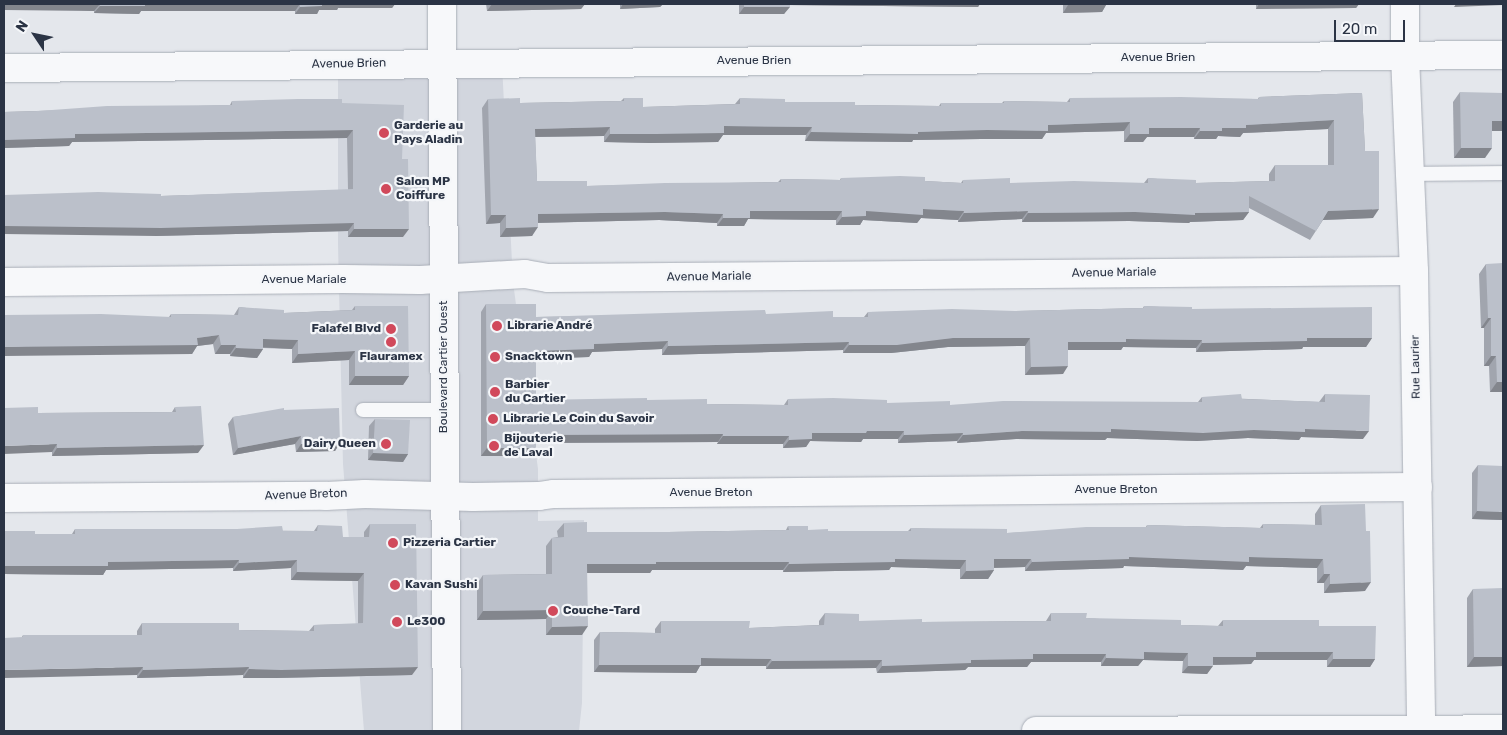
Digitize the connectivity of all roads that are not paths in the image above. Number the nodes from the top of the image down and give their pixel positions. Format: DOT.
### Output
graph roads {
  1 [pos="442,4"];
  2 [pos="1405,4"];
  3 [pos="1503,55"];
  4 [pos="1404,56"];
  5 [pos="442,63"];
  6 [pos="4,68"];
  7 [pos="1503,173"];
  8 [pos="1411,174"];
  9 [pos="1414,271"];
  10 [pos="443,278"];
  11 [pos="4,282"];
  12 [pos="363,410"];
  13 [pos="445,410"];
  14 [pos="1418,487"];
  15 [pos="445,495"];
  16 [pos="4,498"];
  17 [pos="1503,729"];
  18 [pos="1421,730"];
  19 [pos="447,731"];
  20 [pos="1036,731"];
  1 -- 5 [label="street, Boulevard Cartier Ouest"];
  2 -- 4 [label="street, Rue Laurier"];
  3 -- 4 [label="street, Avenue Brien"];
  4 -- 5 [label="street, Avenue Brien"];
  4 -- 8 [label="street, Rue Laurier"];
  5 -- 6 [label="street, Avenue Brien"];
  5 -- 10 [label="street, Boulevard Cartier Ouest"];
  7 -- 8 [label="lane"];
  8 -- 9 [label="street, Rue Laurier"];
  9 -- 10 [label="street, Avenue Mariale"];
  9 -- 14 [label="street, Rue Laurier"];
  10 -- 11 [label="street, Avenue Mariale"];
  10 -- 13 [label="street, Boulevard Cartier Ouest"];
  12 -- 13 [label="lane"];
  13 -- 15 [label="street, Boulevard Cartier Ouest"];
  14 -- 15 [label="street, Avenue Breton"];
  14 -- 18 [label="street, Rue Laurier"];
  15 -- 16 [label="street, Avenue Breton"];
  15 -- 19 [label="street, Boulevard Cartier Ouest"];
  17 -- 18 [label="street"];
  18 -- 20 [label="street"];
}
